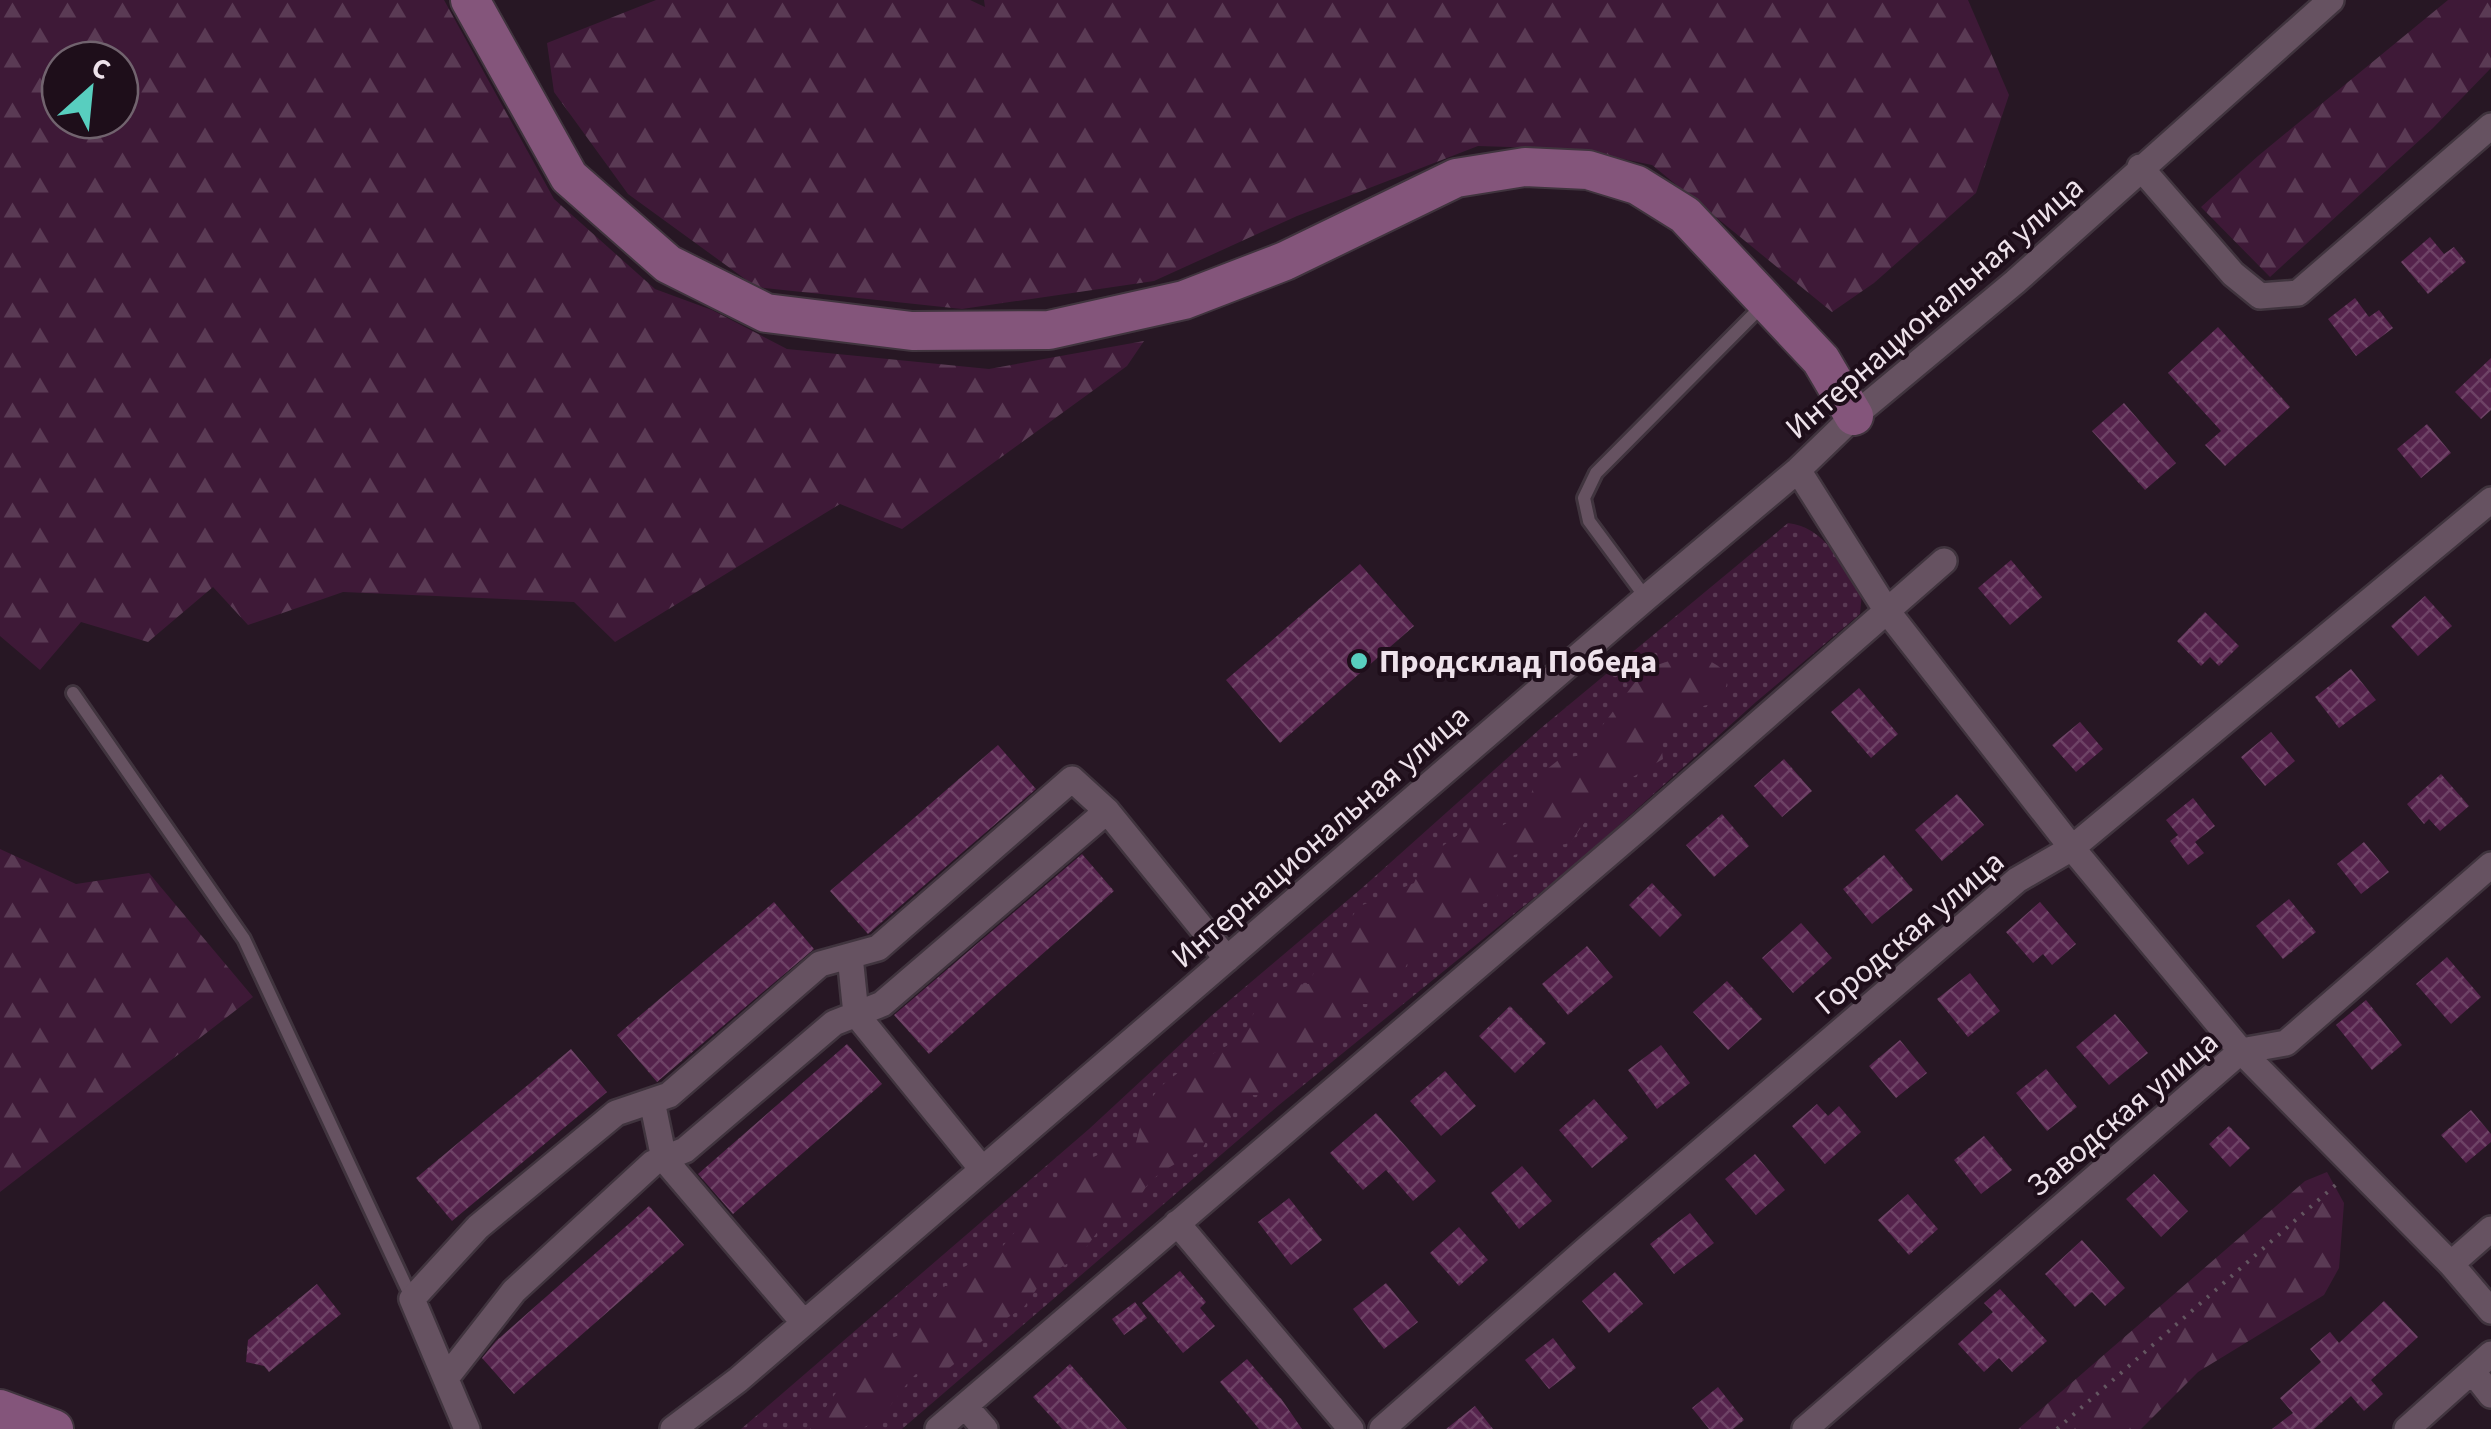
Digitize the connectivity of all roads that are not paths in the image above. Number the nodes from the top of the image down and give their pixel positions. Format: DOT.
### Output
graph roads {
  1 [pos="470,0"];
  2 [pos="2331,0"];
  3 [pos="2491,126"];
  4 [pos="2140,167"];
  5 [pos="1766,302"];
  6 [pos="1854,416"];
  7 [pos="1798,470"];
  8 [pos="2491,500"];
  9 [pos="1944,561"];
  10 [pos="1646,598"];
  11 [pos="1888,611"];
  12 [pos="74,693"];
  13 [pos="1107,811"];
  14 [pos="2072,848"];
  15 [pos="2491,865"];
  16 [pos="850,956"];
  17 [pos="1228,959"];
  18 [pos="856,1014"];
  19 [pos="2242,1051"];
  20 [pos="652,1101"];
  21 [pos="664,1159"];
  22 [pos="982,1170"];
  23 [pos="1177,1223"];
  24 [pos="2491,1230"];
  25 [pos="2451,1264"];
  26 [pos="412,1300"];
  27 [pos="2491,1311"];
  28 [pos="804,1324"];
  29 [pos="2482,1363"];
  30 [pos="446,1378"];
  31 [pos="2491,1394"];
  32 [pos="965,1406"];
  33 [pos="0,1409"];
  34 [pos="54,1429"];
  35 [pos="467,1429"];
  36 [pos="673,1429"];
  37 [pos="938,1429"];
  38 [pos="984,1429"];
  39 [pos="1351,1429"];
  40 [pos="1382,1429"];
  41 [pos="1805,1429"];
  42 [pos="2407,1429"];
  1 -- 5 [label="street"];
  2 -- 4 [label="street, Интернациональная улица"];
  3 -- 4 [label="street"];
  4 -- 6 [label="street, Интернациональная улица"];
  5 -- 6 [label="street"];
  5 -- 10 [label="lane"];
  6 -- 7 [label="street, Интернациональная улица"];
  7 -- 10 [label="street, Интернациональная улица"];
  7 -- 11 [label="street"];
  8 -- 14 [label="street, Городская улица"];
  9 -- 11 [label="street"];
  10 -- 17 [label="street, Интернациональная улица"];
  11 -- 14 [label="street"];
  11 -- 23 [label="street"];
  12 -- 26 [label="lane"];
  13 -- 16 [label="street"];
  13 -- 17 [label="street"];
  13 -- 18 [label="street"];
  14 -- 19 [label="street"];
  14 -- 40 [label="street, Городская улица"];
  15 -- 19 [label="street, Заводская улица"];
  16 -- 18 [label="street"];
  16 -- 20 [label="street"];
  17 -- 22 [label="street, Интернациональная улица"];
  18 -- 21 [label="street"];
  18 -- 22 [label="street"];
  19 -- 25 [label="street"];
  19 -- 41 [label="street, Заводская улица"];
  20 -- 21 [label="street"];
  20 -- 26 [label="street"];
  21 -- 28 [label="street"];
  21 -- 30 [label="street"];
  22 -- 28 [label="street, Интернациональная улица"];
  23 -- 32 [label="street"];
  23 -- 39 [label="street"];
  24 -- 25 [label="street"];
  25 -- 27 [label="street"];
  26 -- 30 [label="street"];
  28 -- 36 [label="street, Интернациональная улица"];
  29 -- 31 [label="street"];
  29 -- 42 [label="street"];
  30 -- 35 [label="street"];
  32 -- 37 [label="street"];
  32 -- 38 [label="street"];
  33 -- 34 [label="street"];
}
